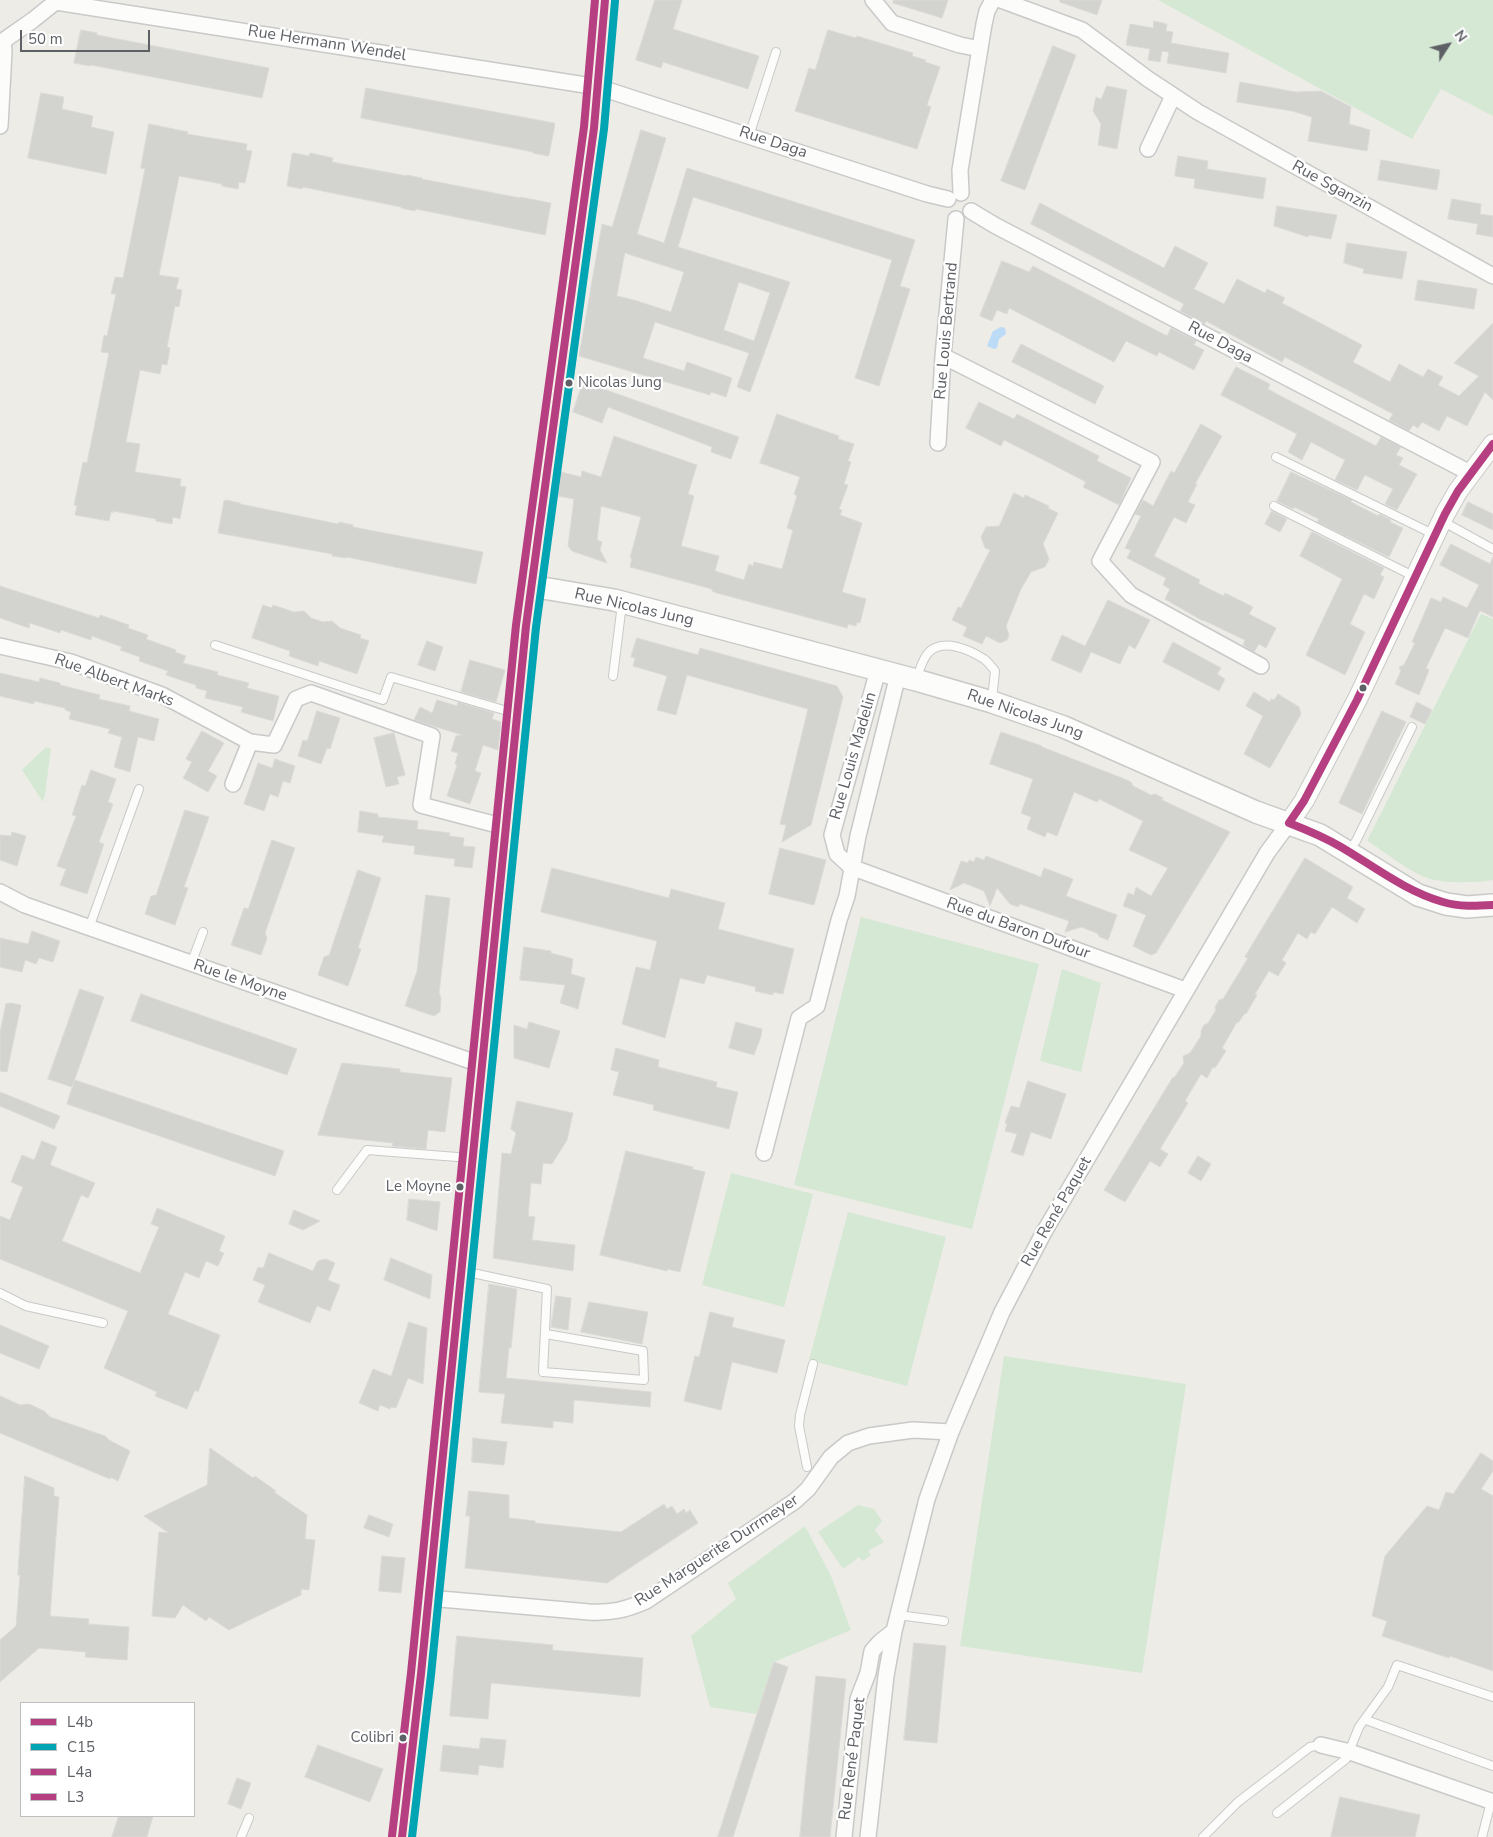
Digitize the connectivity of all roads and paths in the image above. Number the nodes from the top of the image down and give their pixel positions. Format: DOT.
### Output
graph roads {
  1 [pos="605,0"];
  2 [pos="873,0"];
  3 [pos="993,0"];
  4 [pos="1001,0"];
  5 [pos="57,1"];
  6 [pos="1,37"];
  7 [pos="980,49"];
  8 [pos="776,52"];
  9 [pos="598,87"];
  10 [pos="1173,96"];
  11 [pos="0,126"];
  12 [pos="749,136"];
  13 [pos="1148,149"];
  14 [pos="955,196"];
  15 [pos="971,211"];
  16 [pos="956,219"];
  17 [pos="1493,276"];
  18 [pos="943,356"];
  19 [pos="938,443"];
  20 [pos="1493,444"];
  21 [pos="1276,457"];
  22 [pos="1470,473"];
  23 [pos="1274,506"];
  24 [pos="1438,528"];
  25 [pos="1493,549"];
  26 [pos="1415,577"];
  27 [pos="531,586"];
  28 [pos="622,602"];
  29 [pos="0,646"];
  30 [pos="215,646"];
  31 [pos="1261,666"];
  32 [pos="897,675"];
  33 [pos="613,676"];
  34 [pos="992,702"];
  35 [pos="517,714"];
  36 [pos="1412,727"];
  37 [pos="250,742"];
  38 [pos="233,784"];
  39 [pos="139,789"];
  40 [pos="1289,823"];
  41 [pos="505,827"];
  42 [pos="1348,852"];
  43 [pos="851,867"];
  44 [pos="0,892"];
  45 [pos="1493,905"];
  46 [pos="89,928"];
  47 [pos="203,932"];
  48 [pos="191,964"];
  49 [pos="1185,990"];
  50 [pos="482,1065"];
  51 [pos="764,1153"];
  52 [pos="472,1158"];
  53 [pos="337,1190"];
  54 [pos="461,1271"];
  55 [pos="0,1293"];
  56 [pos="103,1324"];
  57 [pos="546,1334"];
  58 [pos="812,1364"];
  59 [pos="951,1432"];
  60 [pos="807,1467"];
  61 [pos="429,1598"];
  62 [pos="898,1615"];
  63 [pos="944,1621"];
  64 [pos="894,1631"];
  65 [pos="1493,1698"];
  66 [pos="1366,1720"];
  67 [pos="1321,1744"];
  68 [pos="1350,1752"];
  69 [pos="1493,1766"];
  70 [pos="1492,1802"];
  71 [pos="1277,1812"];
  72 [pos="249,1818"];
  73 [pos="241,1837"];
  74 [pos="402,1837"];
  75 [pos="844,1837"];
  76 [pos="868,1837"];
  77 [pos="1203,1837"];
  78 [pos="1482,1837"];
  1 -- 9 [label="main road"];
  2 -- 7 [label="street"];
  3 -- 7 [label="street"];
  4 -- 10 [label="street, Rue Sganzin"];
  5 -- 6 [label="street"];
  5 -- 9 [label="street, Rue Hermann Wendel"];
  6 -- 11 [label="street"];
  7 -- 14 [label="street"];
  8 -- 12 [label="lane"];
  9 -- 12 [label="street, Rue Daga"];
  9 -- 27 [label="main road"];
  10 -- 13 [label="street"];
  10 -- 17 [label="street, Rue Sganzin"];
  12 -- 14 [label="street, Rue Daga"];
  14 -- 15 [label="street"];
  14 -- 16 [label="street"];
  15 -- 16 [label="street"];
  15 -- 22 [label="street, Rue Daga"];
  16 -- 18 [label="street, Rue Louis Bertrand"];
  18 -- 19 [label="street, Rue Louis Bertrand"];
  18 -- 31 [label="street"];
  20 -- 22 [label="street"];
  21 -- 24 [label="lane"];
  22 -- 24 [label="street"];
  23 -- 26 [label="lane"];
  24 -- 25 [label="lane"];
  24 -- 26 [label="street"];
  26 -- 40 [label="street"];
  27 -- 28 [label="main road, Rue Nicolas Jung"];
  27 -- 35 [label="main road"];
  28 -- 32 [label="main road, Rue Nicolas Jung"];
  28 -- 33 [label="lane"];
  29 -- 37 [label="street, Rue Albert Marks"];
  30 -- 35 [label="lane"];
  32 -- 34 [label="main road, Rue Nicolas Jung"];
  32 -- 34 [label="lane"];
  32 -- 43 [label="street, Rue Louis Madelin"];
  32 -- 43 [label="street, Rue Louis Madelin"];
  34 -- 40 [label="main road, Rue Nicolas Jung"];
  35 -- 41 [label="main road"];
  36 -- 42 [label="lane"];
  37 -- 38 [label="street"];
  37 -- 41 [label="street, Rue Albert Marks"];
  39 -- 46 [label="lane"];
  40 -- 42 [label="main road, Rue Nicolas Jung"];
  40 -- 49 [label="street, Rue René Paquet"];
  41 -- 50 [label="main road"];
  42 -- 45 [label="main road, Rue Nicolas Jung"];
  43 -- 49 [label="street, Rue du Baron Dufour"];
  43 -- 51 [label="street, Rue Louis Madelin"];
  44 -- 46 [label="street, Rue le Moyne"];
  46 -- 48 [label="street, Rue le Moyne"];
  47 -- 48 [label="lane"];
  48 -- 50 [label="street, Rue le Moyne"];
  49 -- 59 [label="street, Rue René Paquet"];
  50 -- 52 [label="main road"];
  52 -- 53 [label="lane"];
  52 -- 54 [label="main road"];
  54 -- 57 [label="lane"];
  54 -- 61 [label="main road"];
  55 -- 56 [label="lane"];
  57 -- 57 [label="lane"];
  58 -- 60 [label="lane"];
  59 -- 61 [label="street, Rue Marguerite Durrmeyer"];
  59 -- 62 [label="street, Rue René Paquet"];
  61 -- 74 [label="main road"];
  62 -- 63 [label="lane"];
  62 -- 64 [label="street, Rue René Paquet"];
  64 -- 75 [label="street, Rue René Paquet"];
  64 -- 76 [label="street, Rue René Paquet"];
  65 -- 66 [label="lane"];
  66 -- 68 [label="lane"];
  66 -- 69 [label="lane"];
  67 -- 68 [label="street"];
  67 -- 77 [label="lane"];
  68 -- 70 [label="street"];
  68 -- 71 [label="lane"];
  70 -- 78 [label="lane"];
  72 -- 73 [label="lane"];
}
